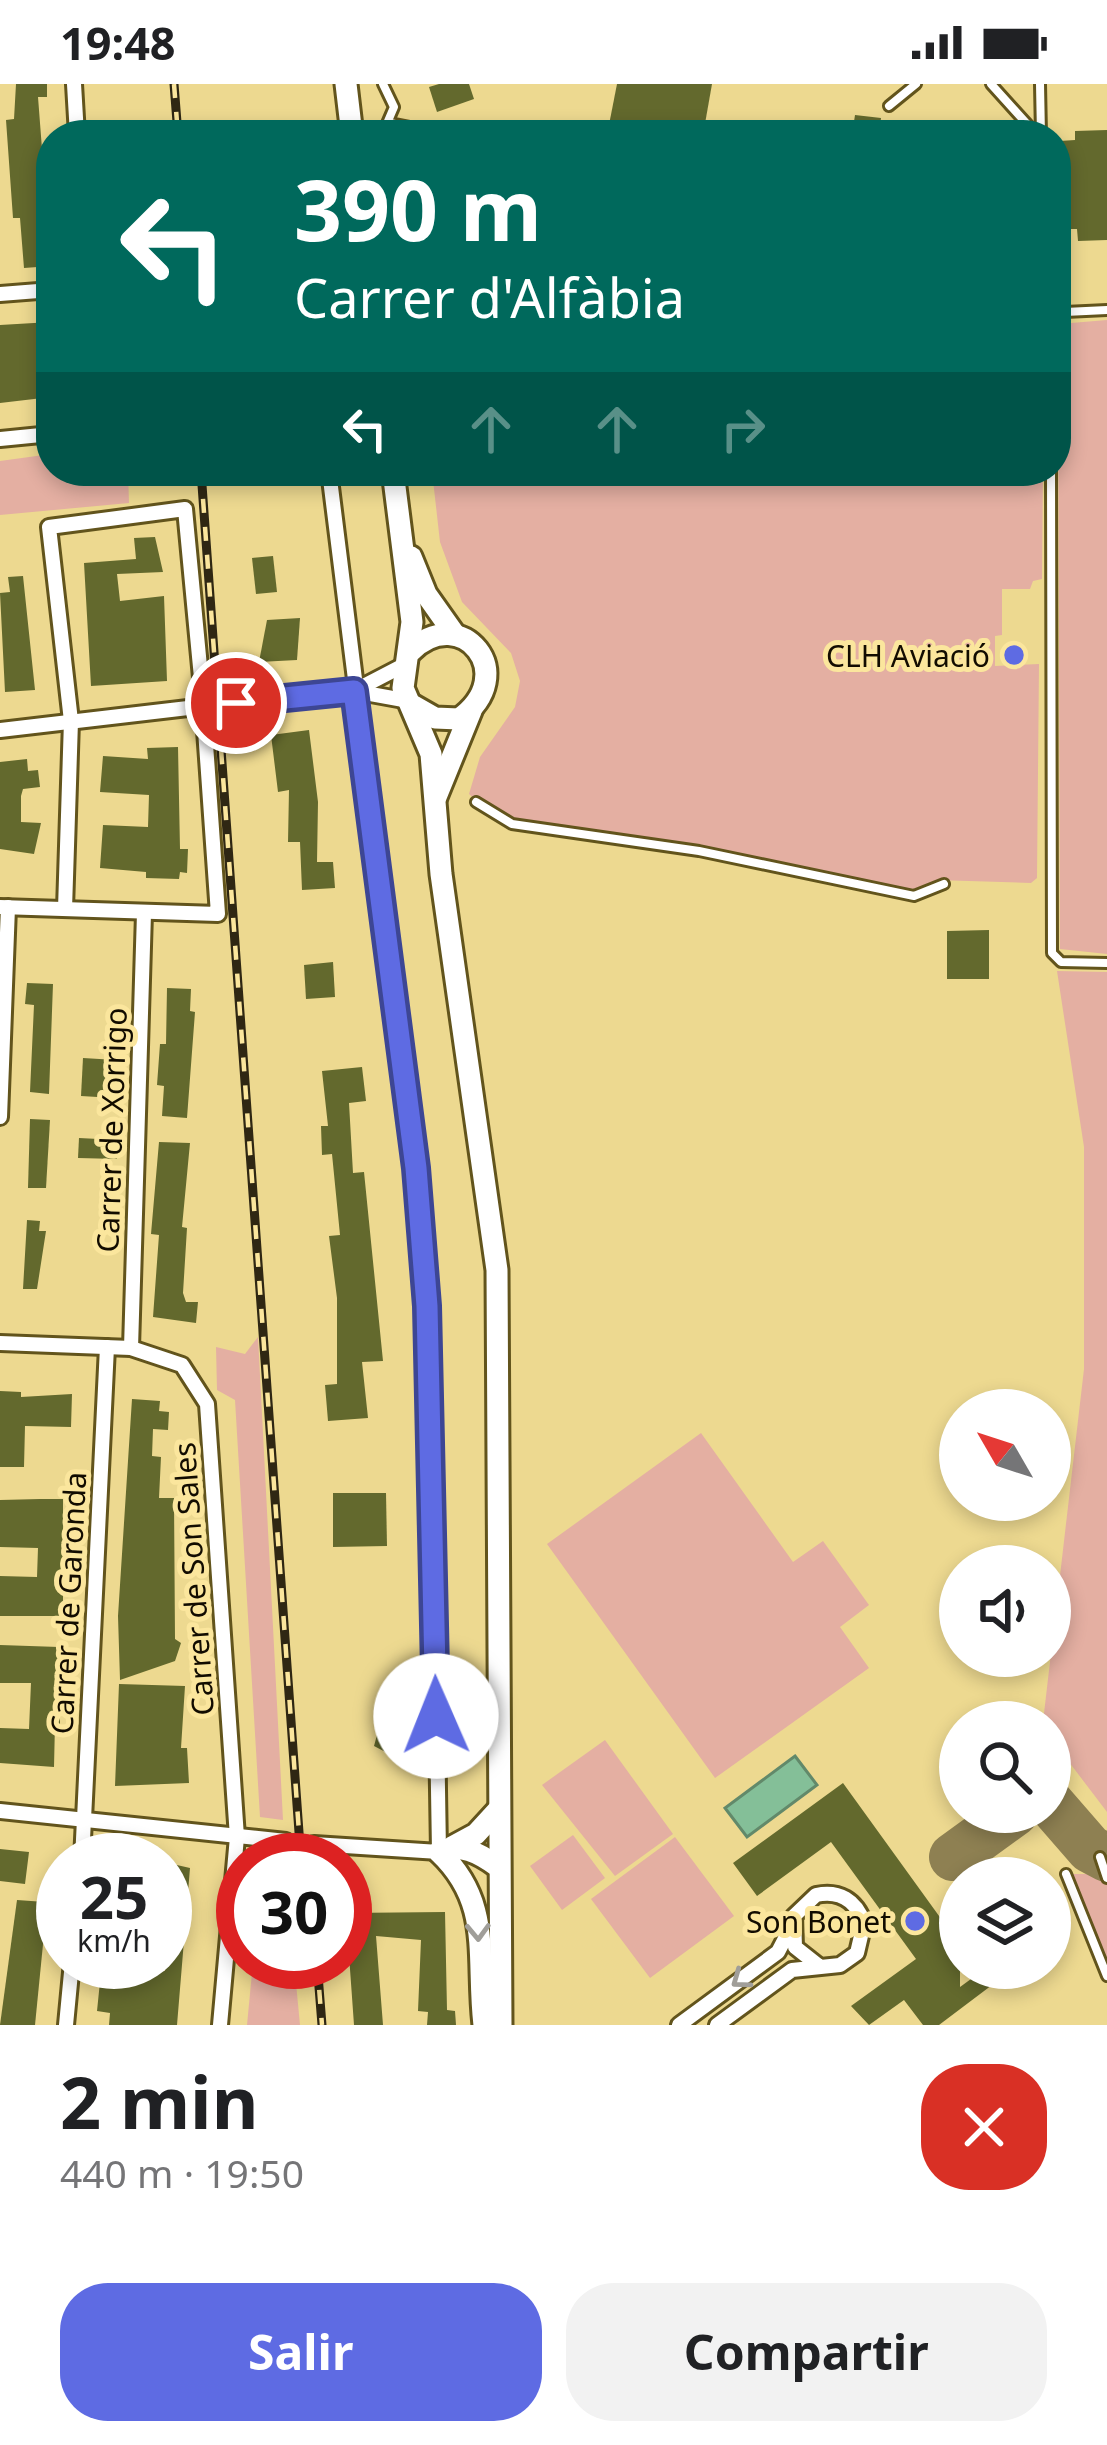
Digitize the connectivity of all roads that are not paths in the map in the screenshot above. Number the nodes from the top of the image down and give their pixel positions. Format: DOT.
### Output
graph roads {
  1 [pos="74,84"];
  2 [pos="346,84"];
  3 [pos="383,84"];
  4 [pos="916,84"];
  5 [pos="992,84"];
  6 [pos="1040,84"];
  7 [pos="889,106"];
  8 [pos="76,120"];
  9 [pos="350,120"];
  10 [pos="391,120"];
  11 [pos="1025,120"];
  12 [pos="1039,120"];
  13 [pos="36,291"];
  14 [pos="0,294"];
  15 [pos="1107,310"];
  16 [pos="1071,312"];
  17 [pos="36,436"];
  18 [pos="0,440"];
  19 [pos="331,486"];
  20 [pos="395,486"];
  21 [pos="1051,486"];
  22 [pos="403,541"];
  23 [pos="455,635"];
  24 [pos="408,658"];
  25 [pos="354,691"];
  26 [pos="236,703"];
  27 [pos="412,704"];
  28 [pos="188,708"];
  29 [pos="471,711"];
  30 [pos="71,721"];
  31 [pos="0,730"];
  32 [pos="476,802"];
  33 [pos="434,803"];
  34 [pos="944,884"];
  35 [pos="4,907"];
  36 [pos="65,909"];
  37 [pos="144,913"];
  38 [pos="1107,963"];
  39 [pos="0,1117"];
  40 [pos="0,1343"];
  41 [pos="107,1347"];
  42 [pos="130,1348"];
  43 [pos="498,1810"];
  44 [pos="0,1811"];
  45 [pos="86,1821"];
  46 [pos="85,1833"];
  47 [pos="237,1833"];
  48 [pos="216,1835"];
  49 [pos="372,1846"];
  50 [pos="445,1849"];
  51 [pos="1100,1856"];
  52 [pos="497,1866"];
  53 [pos="1107,1878"];
  54 [pos="1071,1886"];
  55 [pos="791,1927"];
  56 [pos="819,1966"];
  57 [pos="1107,1976"];
  58 [pos="69,1989"];
  59 [pos="223,1989"];
  60 [pos="66,2025"];
  61 [pos="220,2025"];
  62 [pos="484,2025"];
  63 [pos="501,2025"];
  64 [pos="679,2025"];
  65 [pos="717,2025"];
  1 -- 8 [label="street"];
  2 -- 9 [label="main road"];
  3 -- 10 [label="lane"];
  4 -- 7 [label="lane"];
  5 -- 11 [label="lane"];
  6 -- 12 [label="lane"];
  13 -- 14 [label="street"];
  15 -- 16 [label="lane"];
  17 -- 18 [label="street"];
  19 -- 25 [label="street"];
  20 -- 22 [label="main road"];
  21 -- 38 [label="lane"];
  22 -- 23 [label="main road"];
  22 -- 24 [label="main road"];
  23 -- 24 [label="main road"];
  23 -- 29 [label="main road"];
  24 -- 25 [label="street"];
  24 -- 27 [label="main road"];
  25 -- 26 [label="street"];
  25 -- 27 [label="street"];
  25 -- 50 [label="street"];
  27 -- 29 [label="main road"];
  27 -- 33 [label="main road"];
  28 -- 30 [label="street"];
  29 -- 33 [label="main road"];
  30 -- 31 [label="street"];
  30 -- 36 [label="street"];
  30 -- 37 [label="street, bridge"];
  32 -- 34 [label="lane"];
  33 -- 43 [label="main road"];
  35 -- 36 [label="street"];
  35 -- 39 [label="street"];
  36 -- 37 [label="street"];
  37 -- 42 [label="street, Carrer de Xorrigo"];
  40 -- 41 [label="street, Carrer de Son Sales"];
  41 -- 42 [label="street, Carrer de Son Sales"];
  41 -- 45 [label="street, Carrer de Garonda"];
  42 -- 47 [label="street, Carrer de Son Sales"];
  43 -- 50 [label="main road"];
  43 -- 52 [label="main road"];
  44 -- 45 [label="street"];
  45 -- 46 [label="street, Carrer de Garonda"];
  45 -- 48 [label="street"];
  49 -- 50 [label="street"];
  50 -- 52 [label="main road"];
  50 -- 62 [label="main road, one-way"];
  51 -- 53 [label="lane"];
  52 -- 63 [label="main road"];
  54 -- 57 [label="lane"];
  55 -- 56 [label="street"];
  55 -- 56 [label="street"];
  55 -- 64 [label="street, one-way"];
  56 -- 65 [label="street"];
  58 -- 60 [label="street"];
  59 -- 61 [label="street, Carrer de Son Sales"];
}
